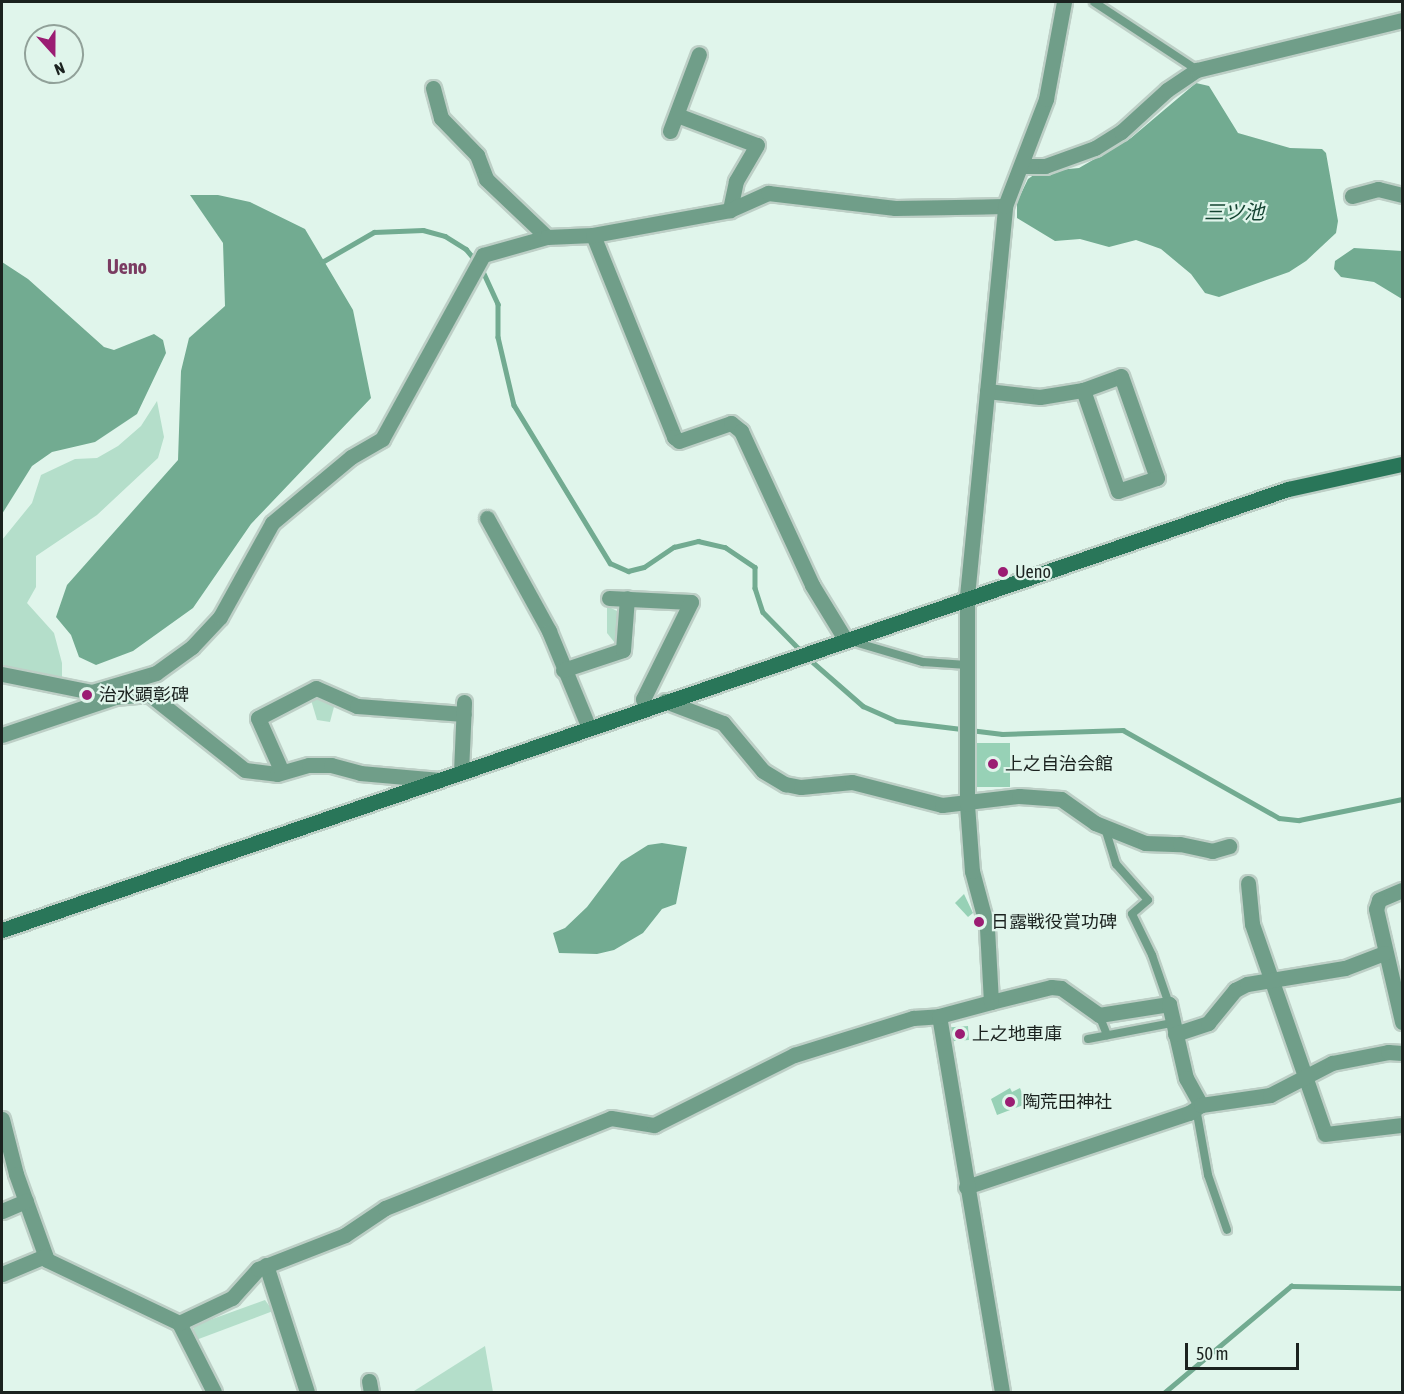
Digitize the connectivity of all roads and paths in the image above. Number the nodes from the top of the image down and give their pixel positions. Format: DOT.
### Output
graph roads {
  1 [pos="1064,2"];
  2 [pos="1094,2"];
  3 [pos="1402,20"];
  4 [pos="699,54"];
  5 [pos="1197,70"];
  6 [pos="433,88"];
  7 [pos="677,115"];
  8 [pos="670,131"];
  9 [pos="1023,166"];
  10 [pos="1402,195"];
  11 [pos="1352,196"];
  12 [pos="1005,206"];
  13 [pos="730,210"];
  14 [pos="593,236"];
  15 [pos="547,237"];
  16 [pos="1083,390"];
  17 [pos="987,391"];
  18 [pos="1402,464"];
  19 [pos="487,518"];
  20 [pos="967,596"];
  21 [pos="609,598"];
  22 [pos="627,598"];
  23 [pos="845,639"];
  24 [pos="967,665"];
  25 [pos="563,670"];
  26 [pos="2,674"];
  27 [pos="94,698"];
  28 [pos="665,701"];
  29 [pos="646,708"];
  30 [pos="589,728"];
  31 [pos="2,735"];
  32 [pos="282,772"];
  33 [pos="461,772"];
  34 [pos="440,780"];
  35 [pos="967,804"];
  36 [pos="1105,828"];
  37 [pos="1229,846"];
  38 [pos="1248,883"];
  39 [pos="1402,890"];
  40 [pos="2,930"];
  41 [pos="1384,953"];
  42 [pos="1272,980"];
  43 [pos="991,1002"];
  44 [pos="1169,1004"];
  45 [pos="1099,1015"];
  46 [pos="939,1016"];
  47 [pos="1402,1022"];
  48 [pos="1173,1029"];
  49 [pos="1107,1035"];
  50 [pos="1088,1039"];
  51 [pos="1402,1053"];
  52 [pos="1307,1079"];
  53 [pos="1199,1107"];
  54 [pos="2,1119"];
  55 [pos="1402,1125"];
  56 [pos="5,1149"];
  57 [pos="966,1187"];
  58 [pos="26,1201"];
  59 [pos="2,1212"];
  60 [pos="1227,1230"];
  61 [pos="45,1256"];
  62 [pos="266,1265"];
  63 [pos="2,1274"];
  64 [pos="179,1323"];
  65 [pos="214,1392"];
  66 [pos="307,1392"];
  67 [pos="1002,1392"];
  1 -- 9 [label="street"];
  2 -- 5 [label="lane"];
  3 -- 5 [label="street"];
  4 -- 7 [label="street"];
  5 -- 9 [label="street"];
  6 -- 15 [label="street"];
  7 -- 8 [label="street"];
  7 -- 13 [label="street"];
  9 -- 12 [label="street"];
  10 -- 11 [label="street"];
  12 -- 13 [label="street"];
  12 -- 17 [label="street"];
  13 -- 14 [label="street"];
  14 -- 15 [label="street"];
  14 -- 23 [label="street"];
  15 -- 27 [label="street"];
  16 -- 16 [label="street"];
  16 -- 17 [label="street"];
  17 -- 20 [label="street"];
  18 -- 20 [label="street"];
  19 -- 25 [label="street"];
  20 -- 23 [label="street"];
  20 -- 24 [label="street"];
  21 -- 22 [label="street"];
  22 -- 25 [label="street"];
  22 -- 29 [label="street"];
  23 -- 24 [label="lane"];
  23 -- 28 [label="street"];
  24 -- 35 [label="street"];
  25 -- 30 [label="street"];
  26 -- 27 [label="street"];
  27 -- 31 [label="street"];
  27 -- 32 [label="street"];
  28 -- 29 [label="street"];
  28 -- 35 [label="street"];
  29 -- 30 [label="street"];
  30 -- 33 [label="street"];
  32 -- 33 [label="street"];
  32 -- 34 [label="street"];
  33 -- 34 [label="street"];
  34 -- 40 [label="street"];
  35 -- 36 [label="street"];
  35 -- 43 [label="street"];
  36 -- 37 [label="street"];
  36 -- 44 [label="lane"];
  38 -- 42 [label="street"];
  39 -- 41 [label="street"];
  41 -- 42 [label="street"];
  41 -- 47 [label="street"];
  42 -- 48 [label="street"];
  42 -- 52 [label="street"];
  43 -- 45 [label="street"];
  43 -- 46 [label="street"];
  44 -- 45 [label="street"];
  44 -- 48 [label="street"];
  45 -- 49 [label="lane"];
  46 -- 57 [label="street"];
  46 -- 62 [label="street"];
  48 -- 49 [label="lane"];
  48 -- 53 [label="street"];
  49 -- 50 [label="lane"];
  51 -- 52 [label="street"];
  52 -- 53 [label="street"];
  52 -- 55 [label="street"];
  53 -- 57 [label="street"];
  53 -- 60 [label="lane"];
  54 -- 56 [label="street"];
  56 -- 58 [label="street"];
  57 -- 67 [label="street"];
  58 -- 59 [label="street"];
  58 -- 61 [label="street"];
  61 -- 63 [label="street"];
  61 -- 64 [label="street"];
  62 -- 64 [label="street"];
  62 -- 66 [label="street"];
  64 -- 65 [label="street"];
}
